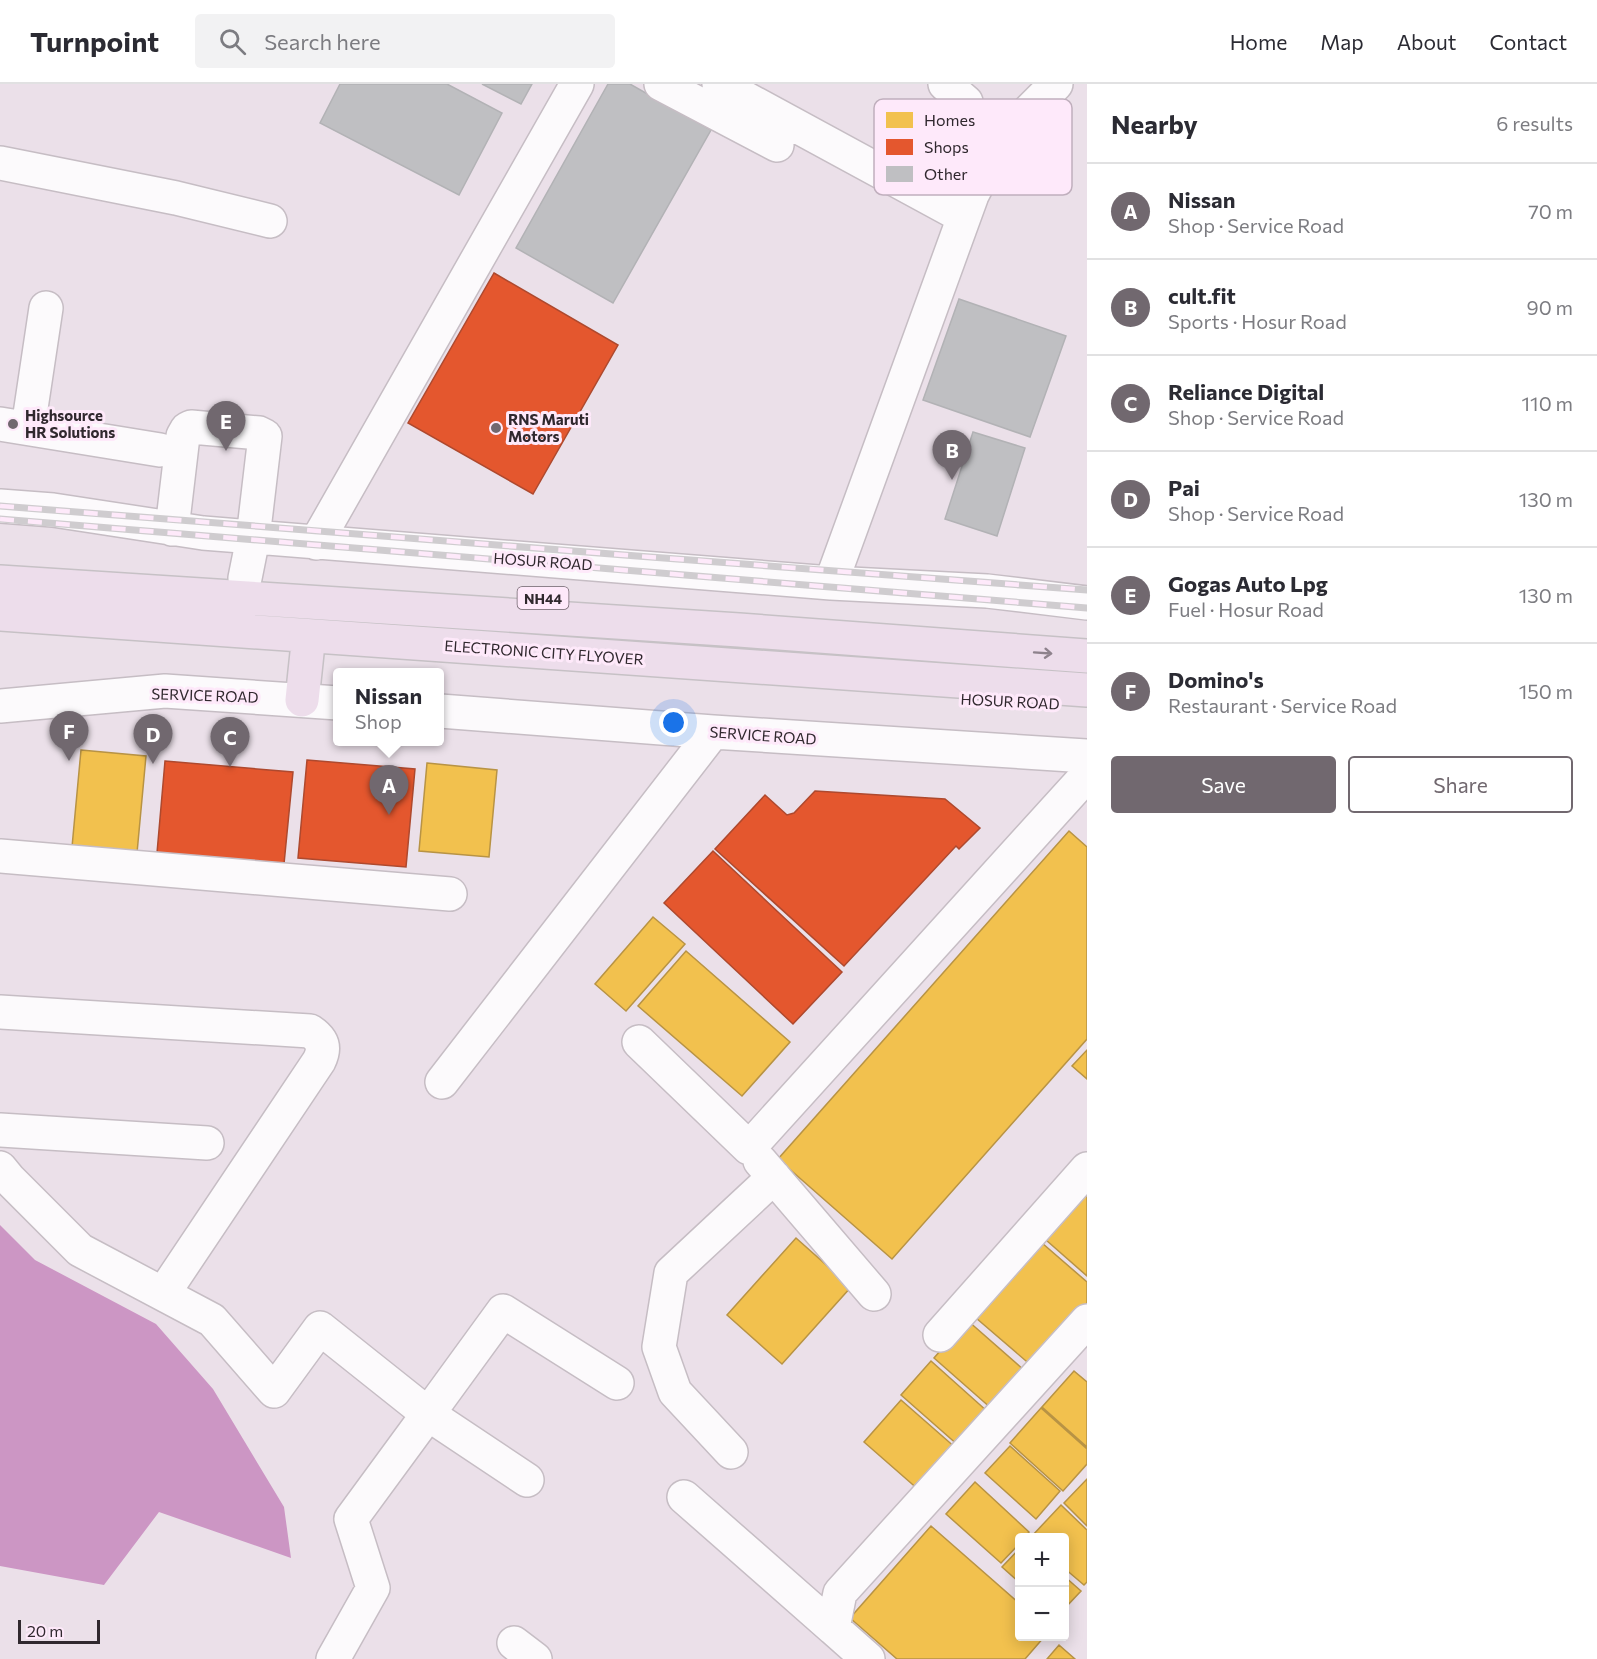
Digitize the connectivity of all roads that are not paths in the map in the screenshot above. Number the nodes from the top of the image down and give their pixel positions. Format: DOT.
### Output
graph roads {
  1 [pos="577,84"];
  2 [pos="661,84"];
  3 [pos="719,84"];
  4 [pos="1056,84"];
  5 [pos="1041,99"];
  6 [pos="777,145"];
  7 [pos="0,163"];
  8 [pos="874,168"];
  9 [pos="923,195"];
  10 [pos="972,195"];
  11 [pos="963,217"];
  12 [pos="270,220"];
  13 [pos="46,308"];
  14 [pos="14,426"];
  15 [pos="160,450"];
  16 [pos="0,506"];
  17 [pos="172,529"];
  18 [pos="253,538"];
  19 [pos="316,543"];
  20 [pos="0,561"];
  21 [pos="245,578"];
  22 [pos="0,582"];
  23 [pos="831,583"];
  24 [pos="1087,603"];
  25 [pos="0,614"];
  26 [pos="0,633"];
  27 [pos="1087,635"];
  28 [pos="307,653"];
  29 [pos="1087,656"];
  30 [pos="1087,690"];
  31 [pos="302,700"];
  32 [pos="333,703"];
  33 [pos="0,706"];
  34 [pos="1087,706"];
  35 [pos="444,711"];
  36 [pos="713,732"];
  37 [pos="1087,756"];
  38 [pos="1087,775"];
  39 [pos="0,856"];
  40 [pos="450,894"];
  41 [pos="0,1012"];
  42 [pos="639,1042"];
  43 [pos="442,1082"];
  44 [pos="0,1130"];
  45 [pos="207,1143"];
  46 [pos="749,1148"];
  47 [pos="0,1168"];
  48 [pos="1087,1168"];
  49 [pos="774,1177"];
  50 [pos="163,1294"];
  51 [pos="874,1294"];
  52 [pos="1087,1321"];
  53 [pos="940,1335"];
  54 [pos="617,1383"];
  55 [pos="428,1414"];
  56 [pos="731,1452"];
  57 [pos="527,1480"];
  58 [pos="684,1497"];
  59 [pos="833,1628"];
  60 [pos="333,1659"];
  61 [pos="868,1659"];
  1 -- 19 [label="street"];
  2 -- 6 [label="street"];
  3 -- 8 [label="street"];
  4 -- 5 [label="street"];
  7 -- 12 [label="street"];
  9 -- 11 [label="street"];
  10 -- 11 [label="street"];
  11 -- 23 [label="street"];
  13 -- 14 [label="street"];
  14 -- 15 [label="street"];
  16 -- 17 [label="street, HOSUR ROAD"];
  17 -- 18 [label="street, HOSUR ROAD"];
  17 -- 18 [label="street"];
  18 -- 19 [label="street, HOSUR ROAD"];
  18 -- 21 [label="street"];
  19 -- 23 [label="street, HOSUR ROAD"];
  20 -- 21 [label="highway, NH44"];
  21 -- 27 [label="highway, NH44"];
  22 -- 29 [label="highway, one-way"];
  23 -- 24 [label="street, HOSUR ROAD"];
  25 -- 30 [label="highway, ELECTRONIC CITY FLYOVER"];
  26 -- 28 [label="highway, HOSUR ROAD"];
  28 -- 31 [label="highway"];
  28 -- 34 [label="highway, HOSUR ROAD"];
  31 -- 32 [label="street, SERVICE ROAD"];
  31 -- 33 [label="street, SERVICE ROAD"];
  35 -- 36 [label="street, SERVICE ROAD"];
  36 -- 37 [label="street, SERVICE ROAD"];
  36 -- 43 [label="street"];
  38 -- 46 [label="street"];
  39 -- 40 [label="street"];
  41 -- 50 [label="street"];
  42 -- 46 [label="street"];
  44 -- 45 [label="street"];
  46 -- 49 [label="street"];
  47 -- 50 [label="street"];
  48 -- 53 [label="street"];
  49 -- 51 [label="street"];
  49 -- 56 [label="street"];
  50 -- 55 [label="street"];
  52 -- 59 [label="street"];
  54 -- 55 [label="street"];
  55 -- 57 [label="street"];
  55 -- 60 [label="street"];
  58 -- 59 [label="street"];
  59 -- 61 [label="street"];
}
